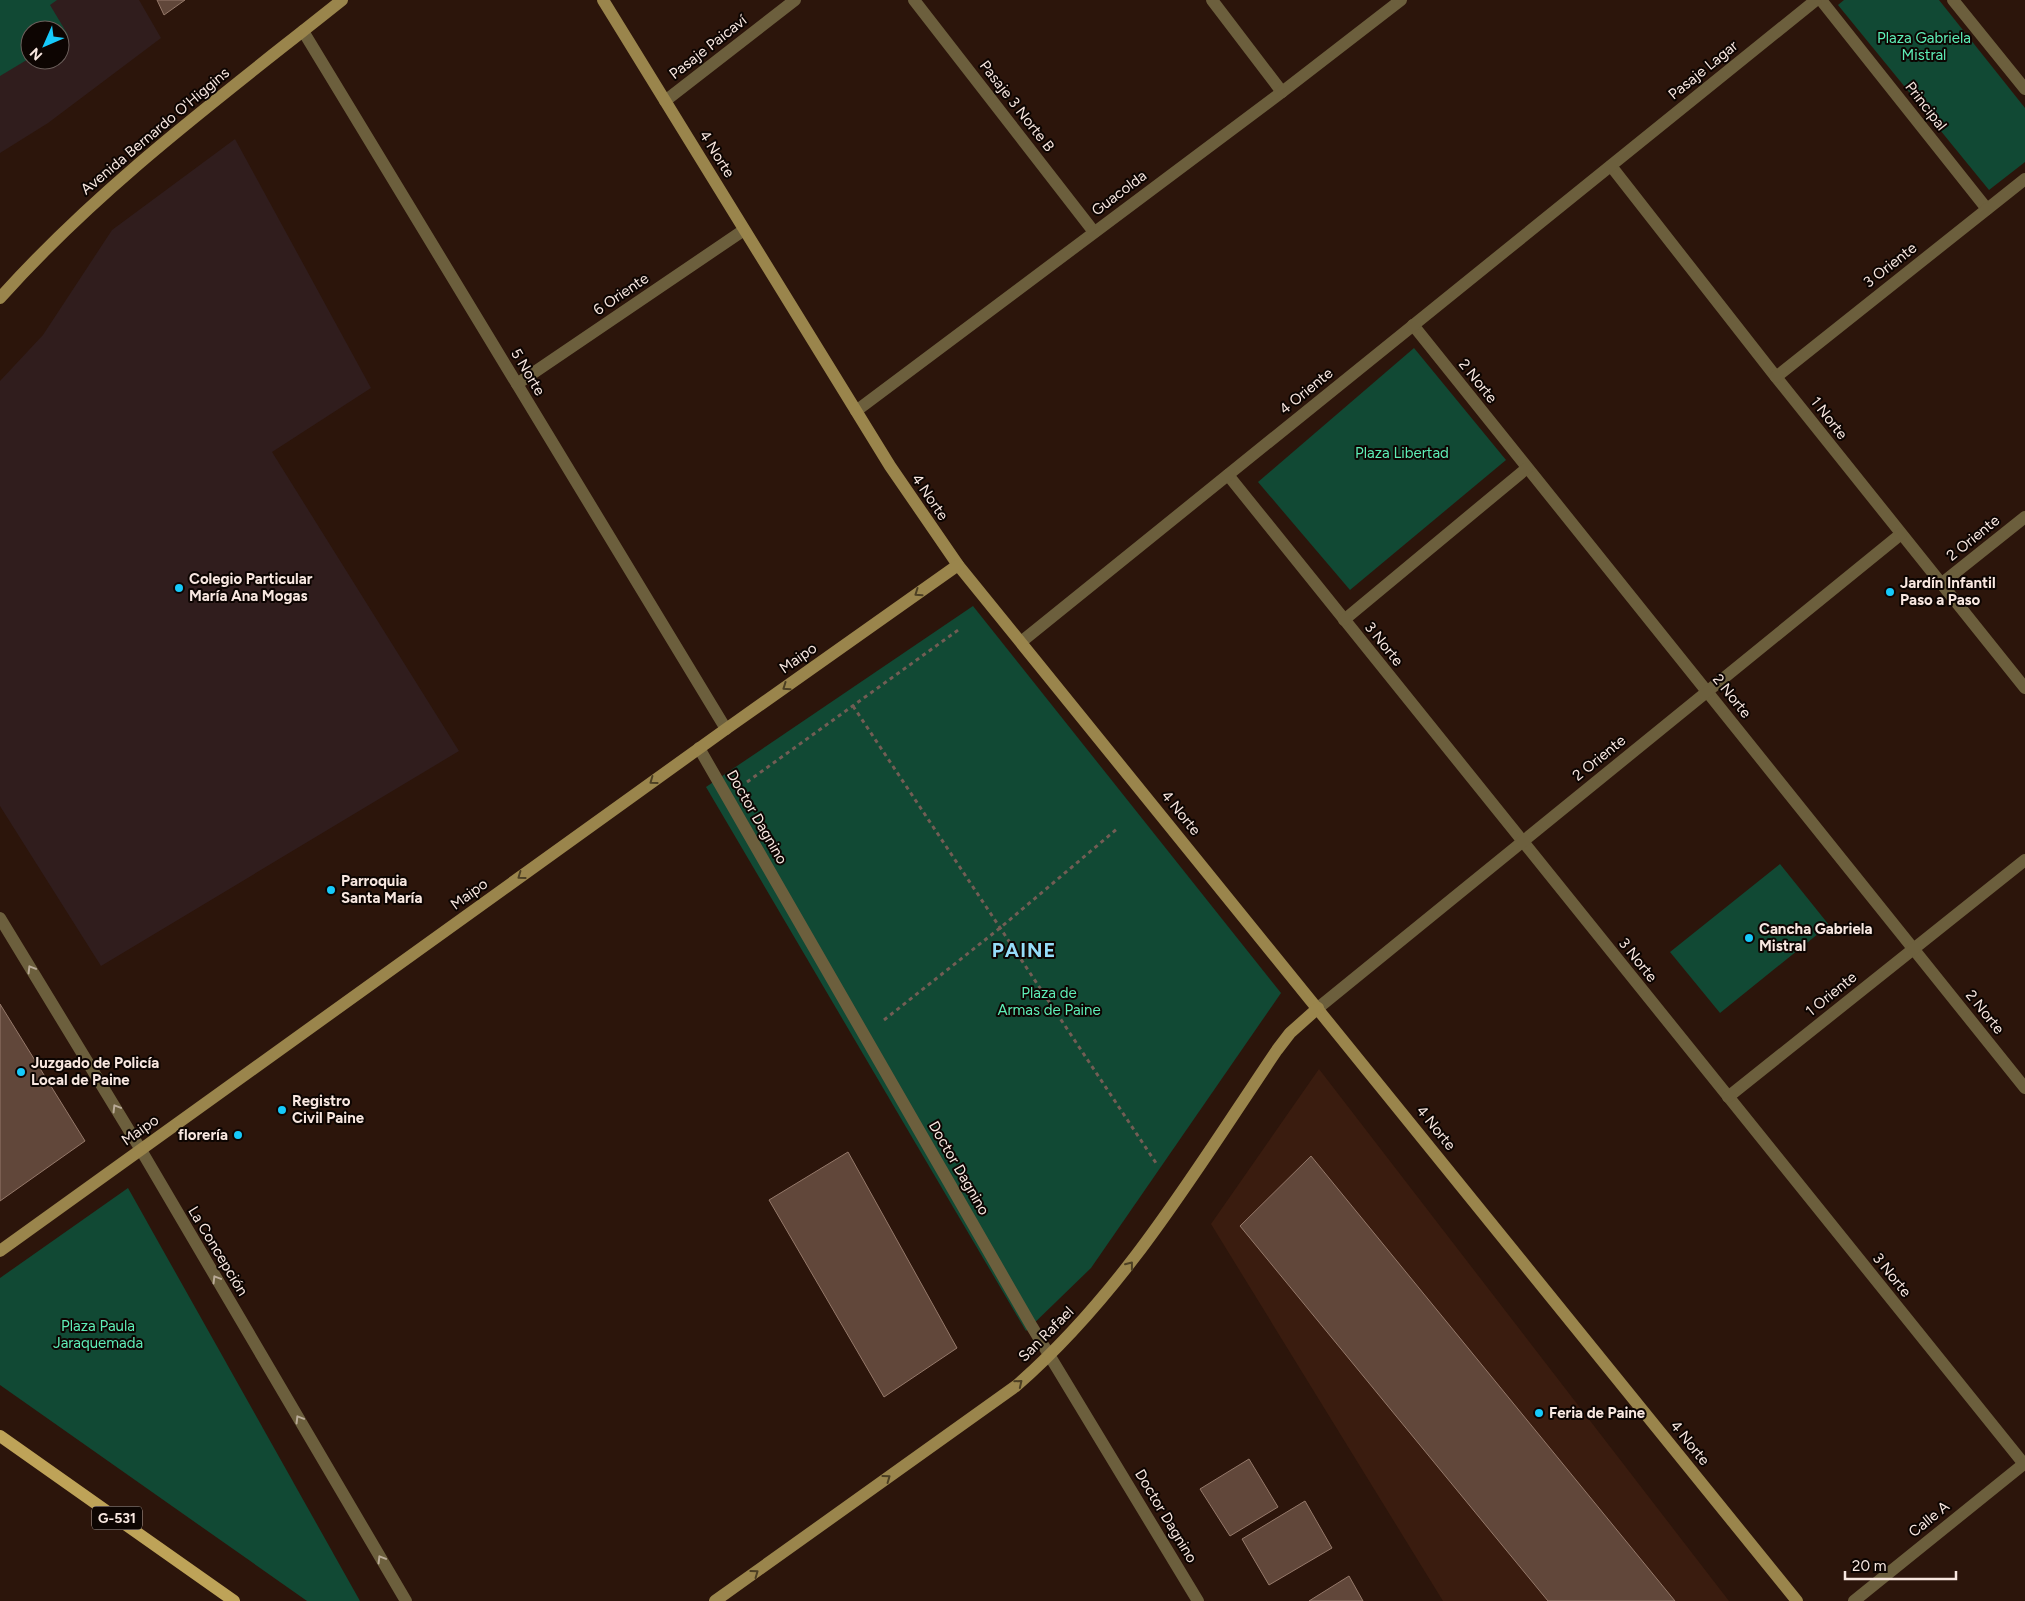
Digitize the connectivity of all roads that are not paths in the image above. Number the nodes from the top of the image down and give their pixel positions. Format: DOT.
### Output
graph roads {
  1 [pos="342,0"];
  2 [pos="603,0"];
  3 [pos="795,0"];
  4 [pos="914,0"];
  5 [pos="1212,0"];
  6 [pos="1401,0"];
  7 [pos="1816,0"];
  8 [pos="1821,0"];
  9 [pos="1953,0"];
  10 [pos="303,31"];
  11 [pos="2025,89"];
  12 [pos="1282,92"];
  13 [pos="665,102"];
  14 [pos="1611,166"];
  15 [pos="2025,179"];
  16 [pos="1987,209"];
  17 [pos="744,230"];
  18 [pos="1094,232"];
  19 [pos="0,298"];
  20 [pos="1413,326"];
  21 [pos="1776,377"];
  22 [pos="517,384"];
  23 [pos="856,411"];
  24 [pos="1527,468"];
  25 [pos="1228,475"];
  26 [pos="2025,517"];
  27 [pos="1901,534"];
  28 [pos="958,565"];
  29 [pos="1941,584"];
  30 [pos="1344,620"];
  31 [pos="1021,642"];
  32 [pos="2025,688"];
  33 [pos="1707,692"];
  34 [pos="726,729"];
  35 [pos="699,748"];
  36 [pos="1523,842"];
  37 [pos="2025,860"];
  38 [pos="0,918"];
  39 [pos="1914,949"];
  40 [pos="1318,1008"];
  41 [pos="2025,1088"];
  42 [pos="1728,1097"];
  43 [pos="141,1150"];
  44 [pos="0,1251"];
  45 [pos="1050,1357"];
  46 [pos="0,1436"];
  47 [pos="2024,1464"];
  48 [pos="234,1601"];
  49 [pos="406,1601"];
  50 [pos="715,1601"];
  51 [pos="1198,1601"];
  52 [pos="1798,1601"];
  53 [pos="1854,1601"];
  1 -- 10 [label="street, Avenida Bernardo O'Higgins"];
  2 -- 13 [label="street, 4 Norte"];
  3 -- 13 [label="street, Pasaje Paicaví"];
  4 -- 18 [label="street, Pasaje 3 Norte B"];
  5 -- 12 [label="street"];
  6 -- 12 [label="street, Guacolda"];
  7 -- 14 [label="street, Pasaje Lagar"];
  8 -- 16 [label="street, Principal"];
  9 -- 11 [label="street"];
  10 -- 19 [label="street, Avenida Bernardo O'Higgins"];
  10 -- 22 [label="street, 5 Norte"];
  12 -- 18 [label="street, Guacolda"];
  13 -- 17 [label="street, 4 Norte"];
  14 -- 20 [label="street, 4 Oriente"];
  14 -- 21 [label="street, 1 Norte"];
  15 -- 16 [label="street, 3 Oriente"];
  16 -- 21 [label="street, 3 Oriente"];
  17 -- 22 [label="street, 6 Oriente"];
  17 -- 23 [label="street, 4 Norte"];
  18 -- 23 [label="street, Guacolda"];
  20 -- 24 [label="street, 2 Norte"];
  20 -- 25 [label="street, 4 Oriente"];
  21 -- 27 [label="street, 1 Norte"];
  22 -- 34 [label="street, 5 Norte"];
  23 -- 28 [label="street, 4 Norte"];
  24 -- 30 [label="street"];
  24 -- 33 [label="street, 2 Norte"];
  25 -- 30 [label="street, 3 Norte"];
  25 -- 31 [label="street, 4 Oriente"];
  26 -- 29 [label="street, 2 Oriente"];
  27 -- 29 [label="street, 1 Norte"];
  27 -- 33 [label="street, 2 Oriente"];
  28 -- 31 [label="street, 4 Norte"];
  28 -- 34 [label="street, Maipo, one-way"];
  29 -- 32 [label="street, 1 Norte"];
  30 -- 36 [label="street, 3 Norte"];
  31 -- 40 [label="street, 4 Norte"];
  33 -- 36 [label="street, 2 Oriente"];
  33 -- 39 [label="street, 2 Norte"];
  34 -- 35 [label="street, Maipo"];
  35 -- 43 [label="street, Maipo, one-way"];
  35 -- 45 [label="street, Doctor Dagnino"];
  36 -- 40 [label="street, 2 Oriente"];
  36 -- 42 [label="street, 3 Norte"];
  37 -- 39 [label="street, 1 Oriente"];
  43 -- 38 [label="street, La Concepción, one-way"];
  39 -- 41 [label="street, 2 Norte"];
  39 -- 42 [label="street, 1 Oriente"];
  45 -- 40 [label="street, San Rafael, one-way"];
  40 -- 52 [label="street, 4 Norte"];
  42 -- 47 [label="street, 3 Norte"];
  43 -- 44 [label="street, Maipo"];
  49 -- 43 [label="street, La Concepción, one-way"];
  50 -- 45 [label="street, San Rafael, one-way"];
  45 -- 51 [label="street, Doctor Dagnino"];
  46 -- 48 [label="main road, G-531"];
  47 -- 53 [label="street, Calle A"];
}
